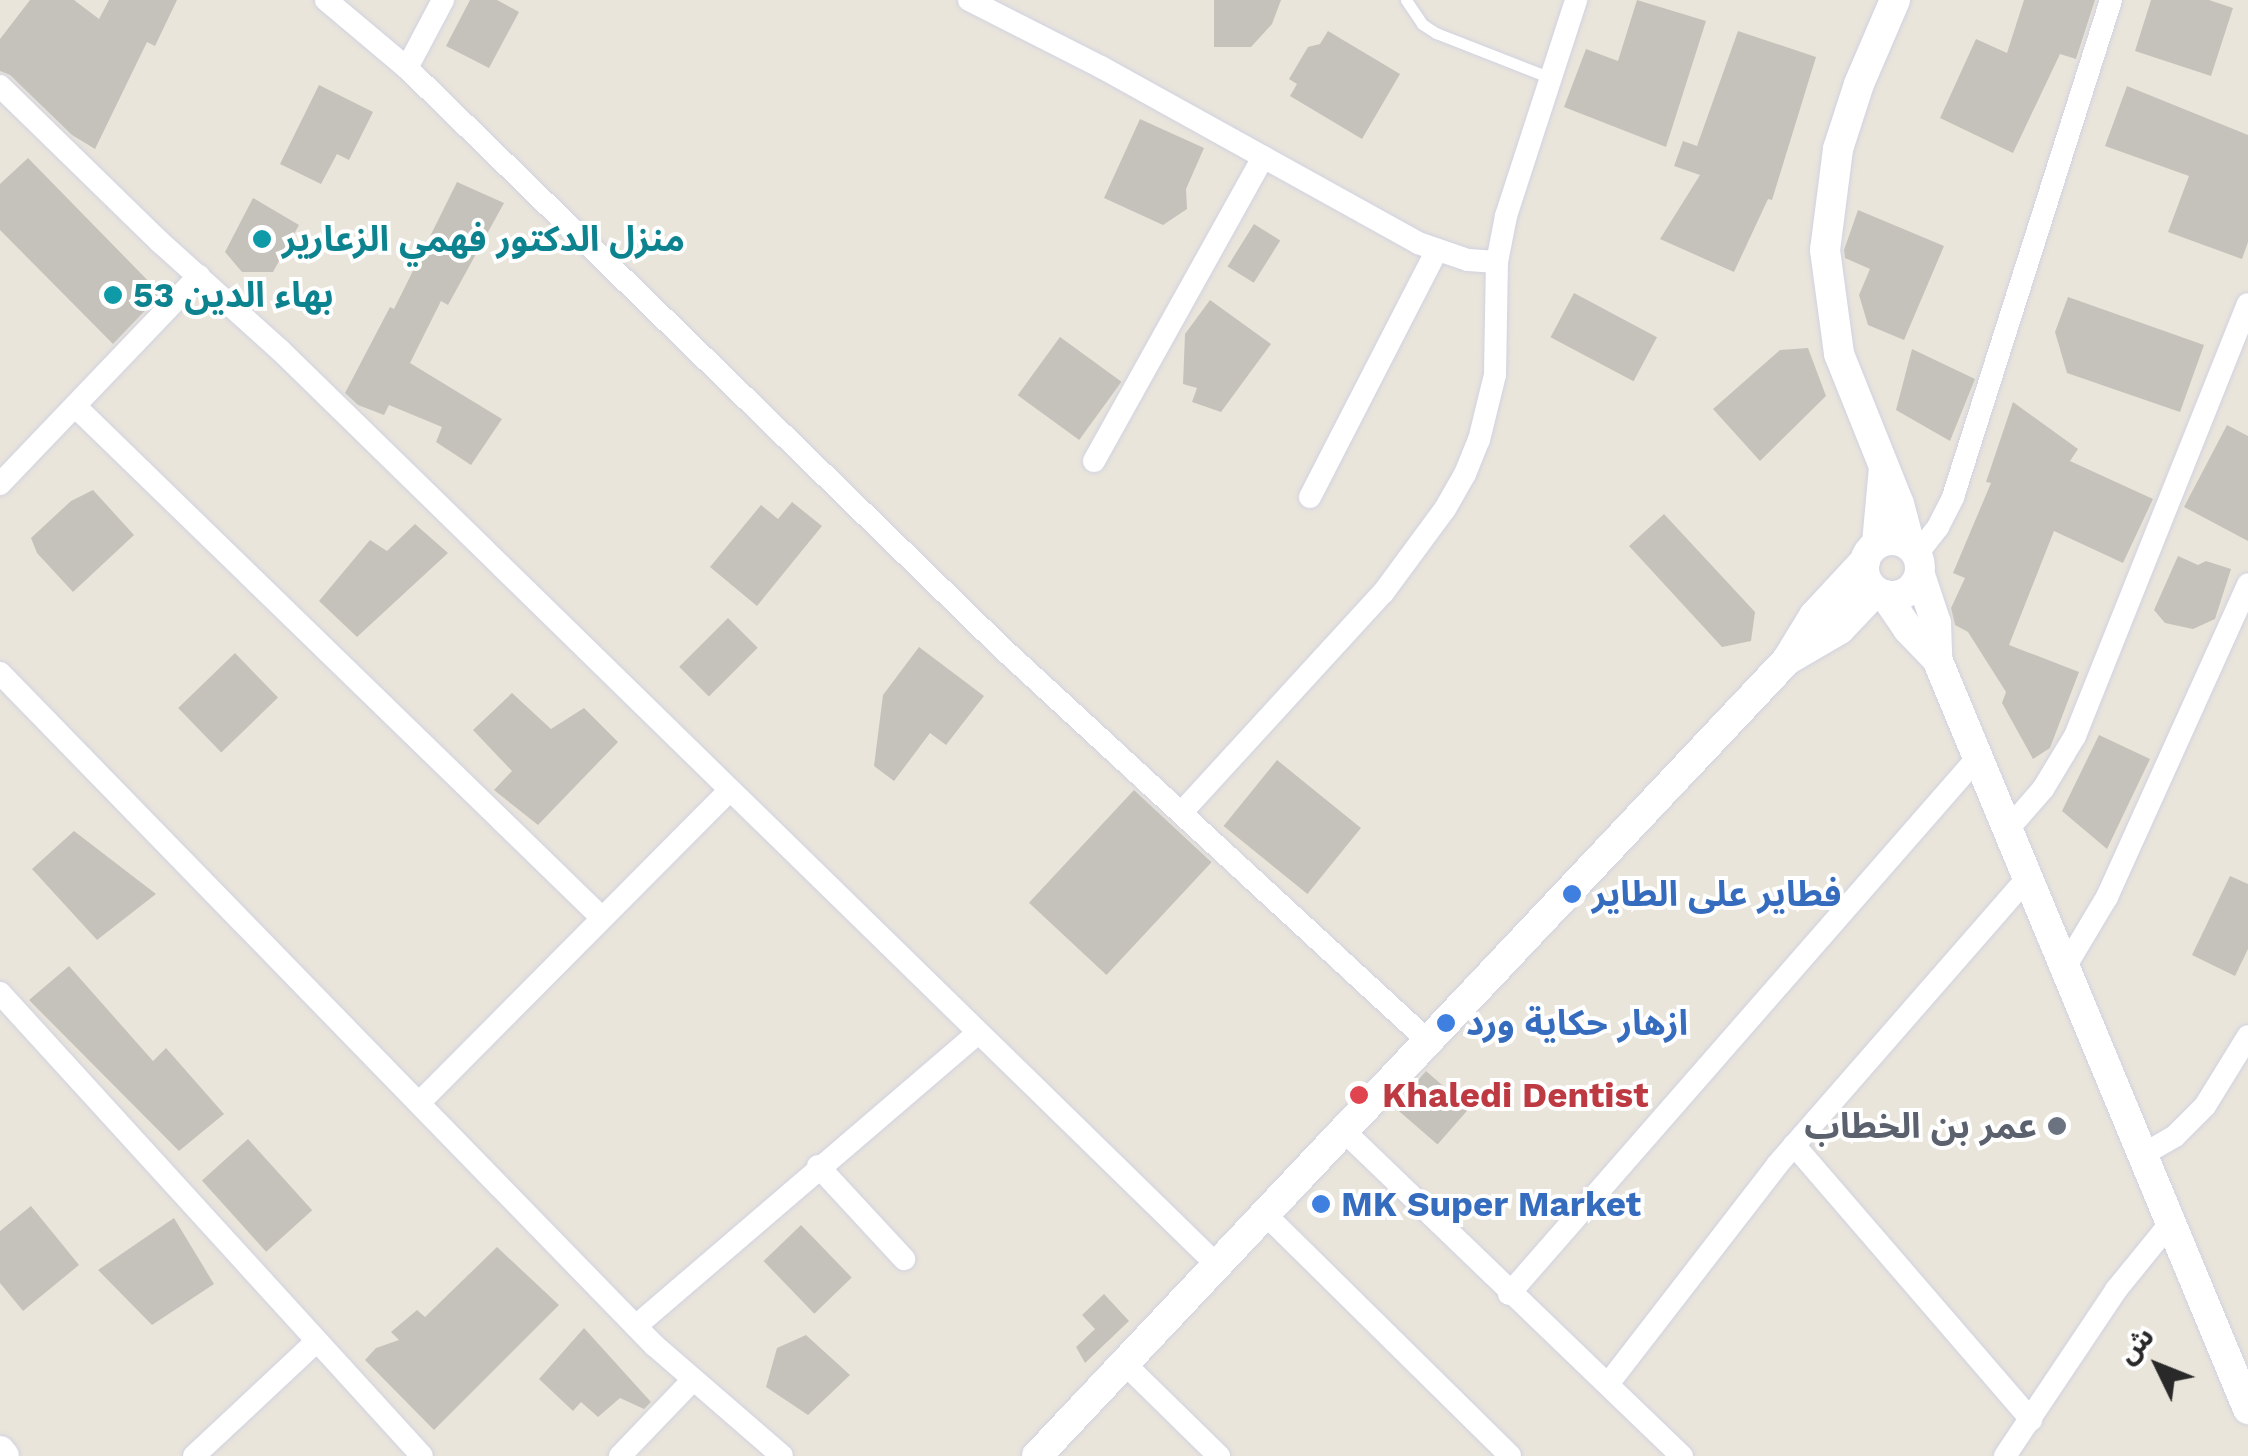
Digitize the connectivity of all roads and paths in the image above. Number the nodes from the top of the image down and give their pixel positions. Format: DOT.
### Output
graph roads {
  1 [pos="326,0"];
  2 [pos="443,0"];
  3 [pos="969,0"];
  4 [pos="1406,0"];
  5 [pos="1576,0"];
  6 [pos="1895,0"];
  7 [pos="2111,0"];
  8 [pos="406,68"];
  9 [pos="1551,78"];
  10 [pos="0,86"];
  11 [pos="1262,157"];
  12 [pos="1436,252"];
  13 [pos="1497,262"];
  14 [pos="198,276"];
  15 [pos="2248,304"];
  16 [pos="75,406"];
  17 [pos="1094,461"];
  18 [pos="1884,466"];
  19 [pos="0,484"];
  20 [pos="1310,497"];
  21 [pos="1871,552"];
  22 [pos="1916,558"];
  23 [pos="2248,584"];
  24 [pos="1880,593"];
  25 [pos="1937,659"];
  26 [pos="1787,660"];
  27 [pos="0,673"];
  28 [pos="1978,756"];
  29 [pos="729,791"];
  30 [pos="1182,812"];
  31 [pos="2009,828"];
  32 [pos="2028,877"];
  33 [pos="600,916"];
  34 [pos="2067,964"];
  35 [pos="0,993"];
  36 [pos="976,1034"];
  37 [pos="2248,1036"];
  38 [pos="1428,1041"];
  39 [pos="421,1102"];
  40 [pos="1344,1131"];
  41 [pos="1794,1145"];
  42 [pos="2144,1154"];
  43 [pos="818,1166"];
  44 [pos="1265,1214"];
  45 [pos="2172,1221"];
  46 [pos="904,1258"];
  47 [pos="1217,1264"];
  48 [pos="1509,1294"];
  49 [pos="636,1326"];
  50 [pos="316,1342"];
  51 [pos="1124,1363"];
  52 [pos="692,1381"];
  53 [pos="1608,1384"];
  54 [pos="2248,1409"];
  55 [pos="2030,1420"];
  56 [pos="1676,1454"];
  57 [pos="1040,1455"];
  58 [pos="194,1456"];
  59 [pos="422,1456"];
  60 [pos="620,1456"];
  61 [pos="782,1456"];
  62 [pos="1219,1456"];
  63 [pos="1510,1456"];
  64 [pos="2005,1456"];
  1 -- 8 [label="street"];
  2 -- 8 [label="street"];
  3 -- 11 [label="street"];
  4 -- 9 [label="lane"];
  5 -- 9 [label="street"];
  6 -- 18 [label="street"];
  7 -- 22 [label="street"];
  8 -- 30 [label="street"];
  9 -- 13 [label="street"];
  10 -- 14 [label="street"];
  11 -- 12 [label="street"];
  11 -- 17 [label="street"];
  12 -- 13 [label="street"];
  12 -- 20 [label="street"];
  13 -- 30 [label="street"];
  14 -- 16 [label="street"];
  14 -- 29 [label="street"];
  15 -- 31 [label="street"];
  16 -- 19 [label="street"];
  16 -- 33 [label="street"];
  18 -- 21 [label="street"];
  18 -- 22 [label="street"];
  21 -- 22 [label="street"];
  21 -- 24 [label="street"];
  21 -- 26 [label="street"];
  22 -- 24 [label="street"];
  22 -- 25 [label="street"];
  23 -- 34 [label="street"];
  24 -- 25 [label="street"];
  24 -- 26 [label="street"];
  25 -- 28 [label="street"];
  26 -- 38 [label="street"];
  27 -- 39 [label="street"];
  28 -- 31 [label="street"];
  28 -- 48 [label="street"];
  29 -- 33 [label="street"];
  29 -- 36 [label="street"];
  30 -- 38 [label="street"];
  31 -- 32 [label="street"];
  32 -- 34 [label="street"];
  32 -- 41 [label="street"];
  33 -- 39 [label="street"];
  34 -- 42 [label="street"];
  35 -- 50 [label="street"];
  36 -- 43 [label="street"];
  36 -- 47 [label="street"];
  37 -- 42 [label="street"];
  38 -- 40 [label="street"];
  39 -- 49 [label="street"];
  40 -- 44 [label="street"];
  40 -- 48 [label="street"];
  41 -- 53 [label="street"];
  41 -- 55 [label="street"];
  42 -- 45 [label="street"];
  43 -- 46 [label="street"];
  43 -- 49 [label="street"];
  44 -- 47 [label="street"];
  44 -- 63 [label="street"];
  45 -- 54 [label="street"];
  45 -- 55 [label="street"];
  47 -- 51 [label="street"];
  48 -- 53 [label="street"];
  49 -- 52 [label="street"];
  50 -- 58 [label="street"];
  50 -- 59 [label="street"];
  51 -- 57 [label="street"];
  51 -- 62 [label="street"];
  52 -- 60 [label="street"];
  52 -- 61 [label="street"];
  53 -- 56 [label="street"];
  55 -- 64 [label="street"];
}
